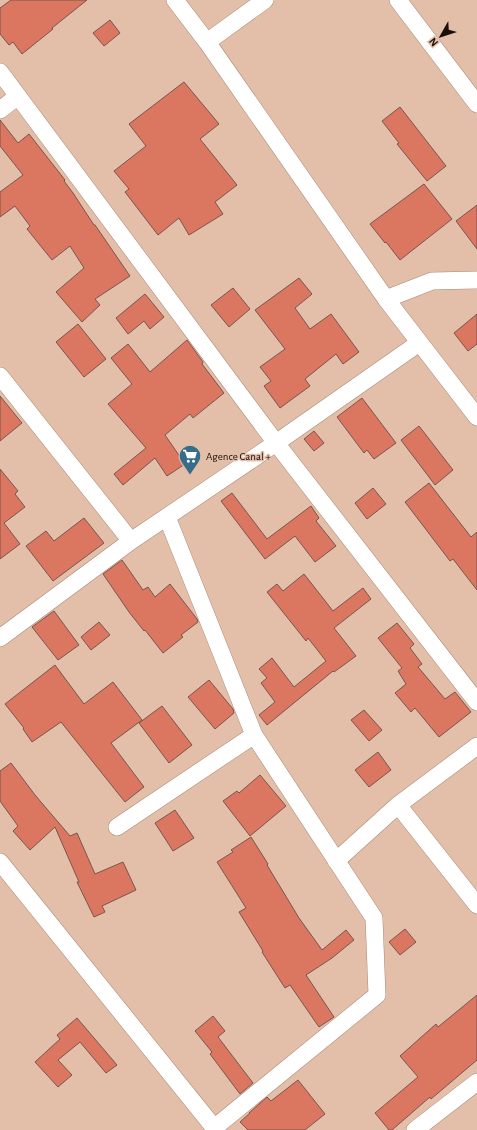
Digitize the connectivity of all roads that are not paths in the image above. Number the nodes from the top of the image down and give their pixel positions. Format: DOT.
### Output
graph roads {
  1 [pos="175,0"];
  2 [pos="265,0"];
  3 [pos="398,0"];
  4 [pos="207,42"];
  5 [pos="0,72"];
  6 [pos="18,96"];
  7 [pos="477,104"];
  8 [pos="0,110"];
  9 [pos="477,280"];
  10 [pos="386,299"];
  11 [pos="419,343"];
  12 [pos="0,376"];
  13 [pos="477,416"];
  14 [pos="276,443"];
  15 [pos="167,517"];
  16 [pos="130,541"];
  17 [pos="0,638"];
  18 [pos="477,702"];
  19 [pos="254,735"];
  20 [pos="477,746"];
  21 [pos="398,805"];
  22 [pos="117,827"];
  23 [pos="336,861"];
  24 [pos="0,862"];
  25 [pos="477,905"];
  26 [pos="477,1082"];
  27 [pos="215,1129"];
  28 [pos="415,1130"];
  1 -- 4 [label="street"];
  2 -- 4 [label="street"];
  3 -- 7 [label="street"];
  4 -- 10 [label="street"];
  5 -- 6 [label="street"];
  6 -- 8 [label="street"];
  6 -- 14 [label="street"];
  9 -- 10 [label="street"];
  10 -- 11 [label="street"];
  11 -- 13 [label="street"];
  11 -- 14 [label="street"];
  12 -- 16 [label="street"];
  14 -- 15 [label="street"];
  14 -- 18 [label="street"];
  15 -- 16 [label="street"];
  15 -- 19 [label="street"];
  16 -- 17 [label="street"];
  19 -- 22 [label="street"];
  19 -- 23 [label="street"];
  20 -- 21 [label="street"];
  21 -- 23 [label="street"];
  21 -- 25 [label="street"];
  23 -- 27 [label="street"];
  24 -- 27 [label="street"];
  26 -- 28 [label="street"];
}
